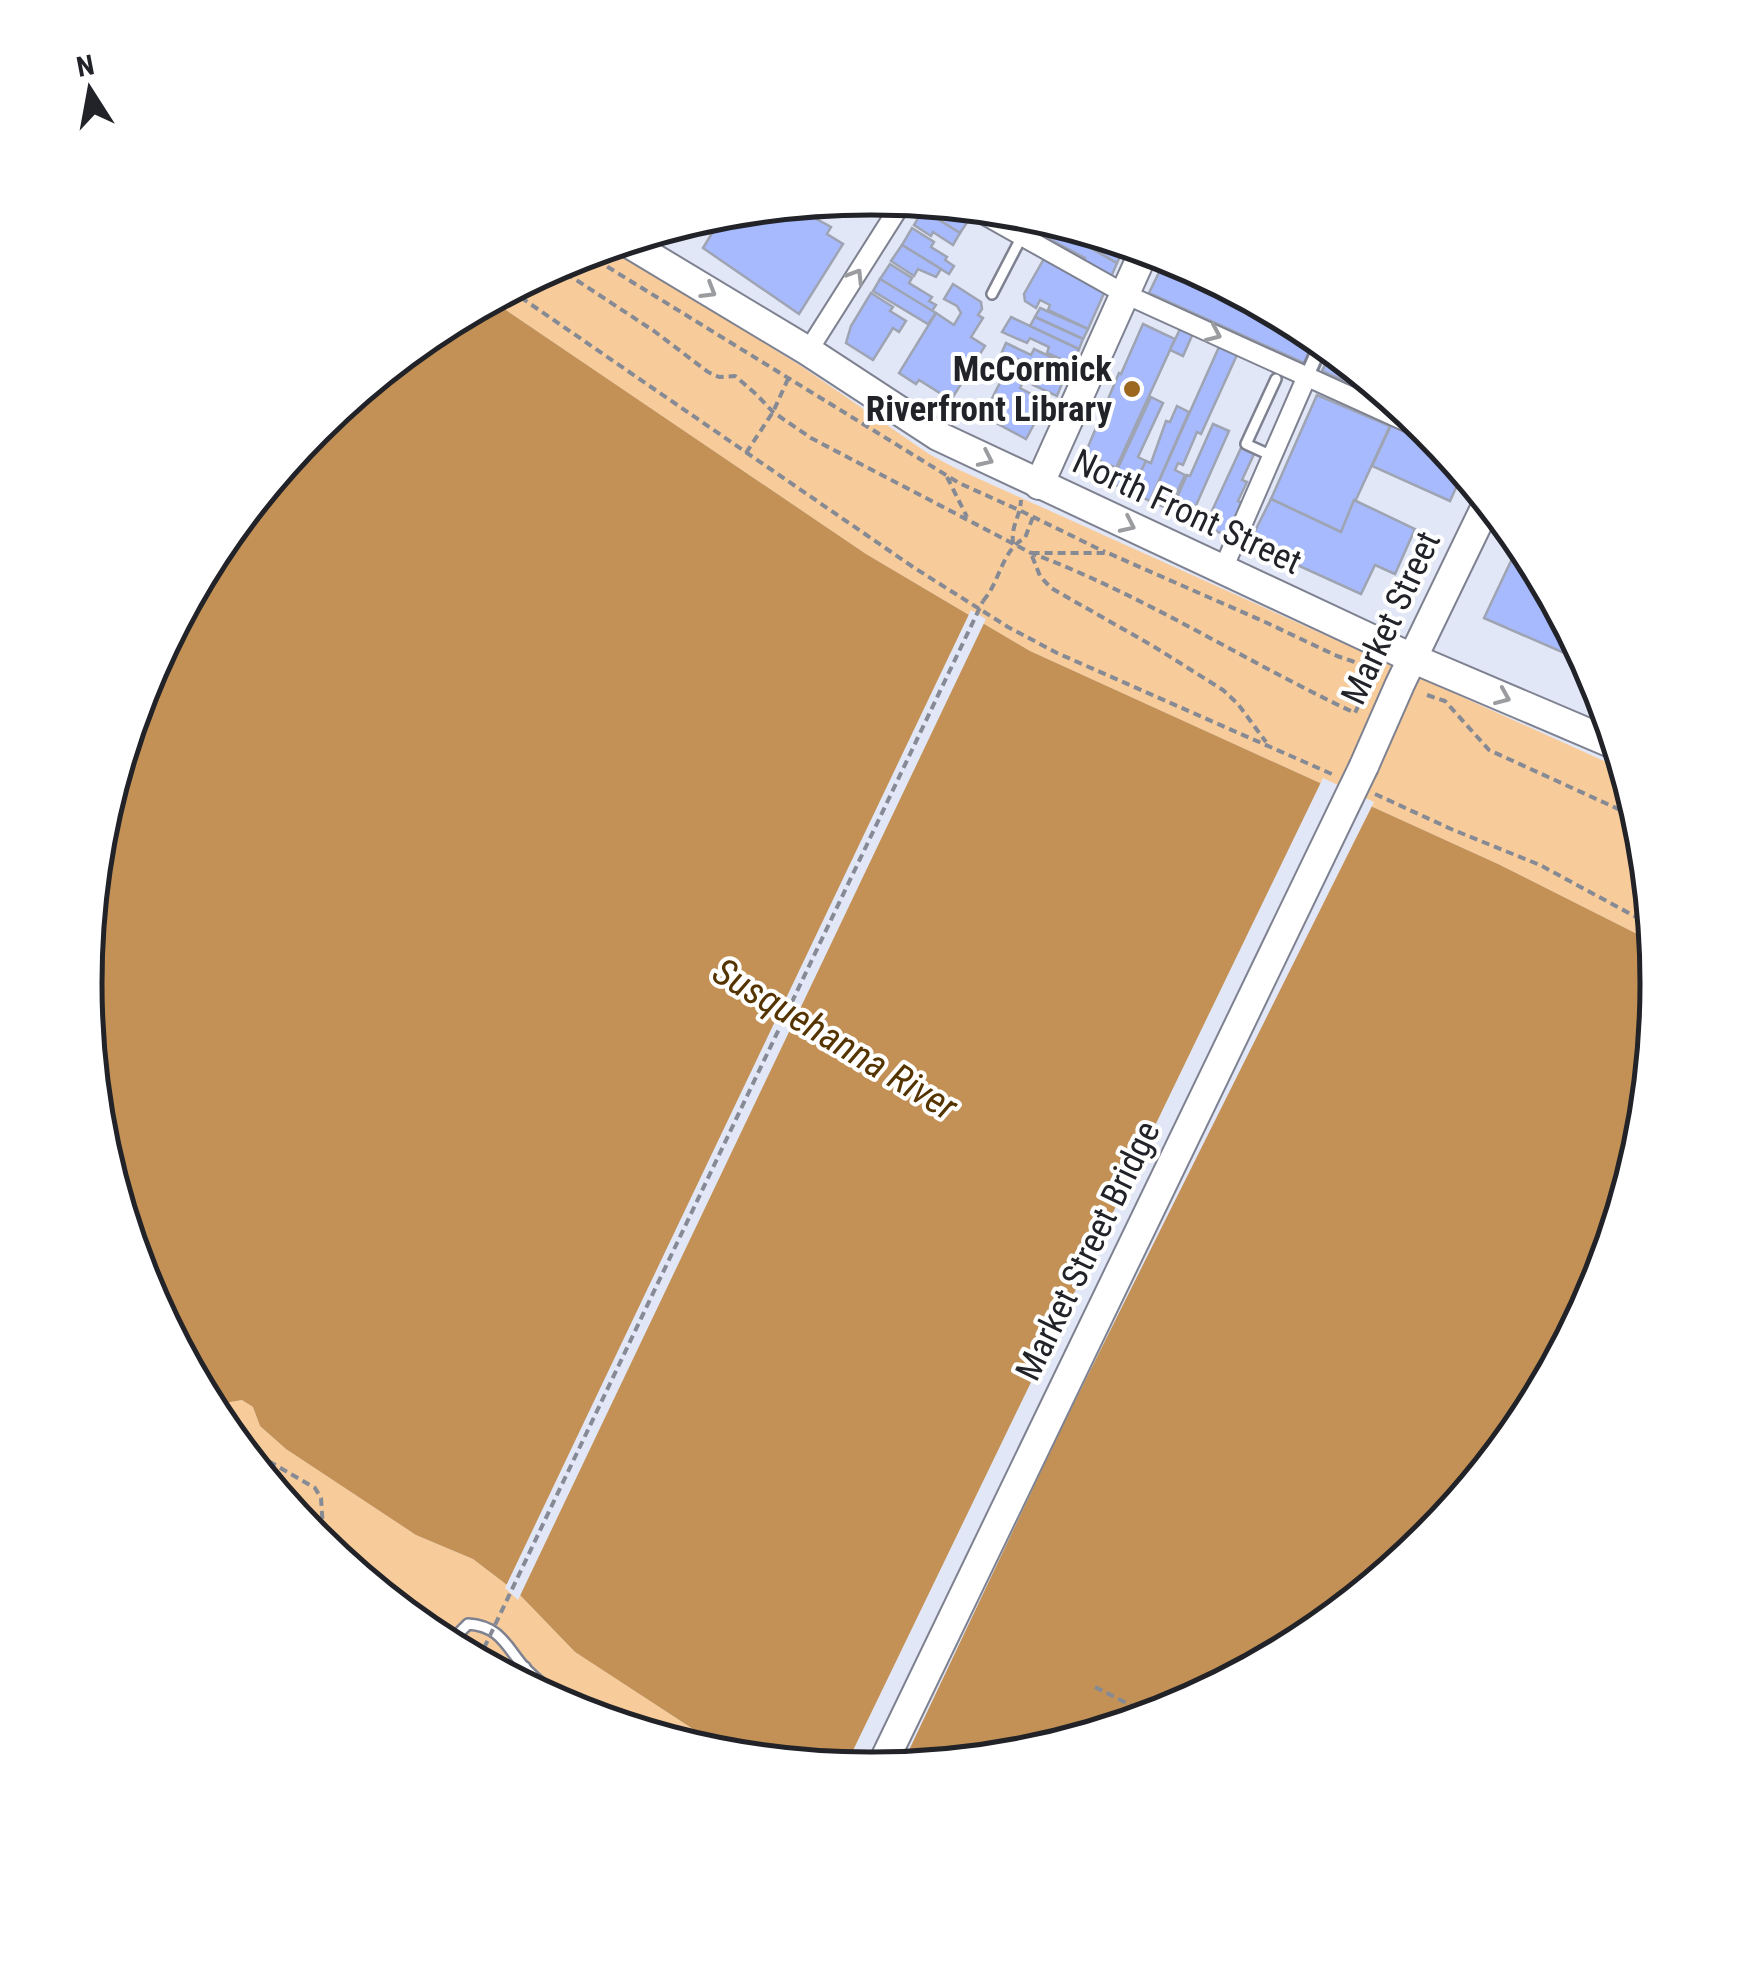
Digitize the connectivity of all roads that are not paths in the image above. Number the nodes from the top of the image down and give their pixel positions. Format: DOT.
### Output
graph roads {
  1 [pos="893,216"];
  2 [pos="1006,228"];
  3 [pos="1025,231"];
  4 [pos="1022,237"];
  5 [pos="652,247"];
  6 [pos="1139,263"];
  7 [pos="992,294"];
  8 [pos="1125,294"];
  9 [pos="808,351"];
  10 [pos="1315,357"];
  11 [pos="1306,376"];
  12 [pos="1276,379"];
  13 [pos="1384,411"];
  14 [pos="1272,456"];
  15 [pos="1030,492"];
  16 [pos="1481,516"];
  17 [pos="1223,569"];
  18 [pos="1414,660"];
  19 [pos="1598,733"];
  20 [pos="1355,777"];
  21 [pos="460,1632"];
  22 [pos="525,1667"];
  23 [pos="531,1673"];
  24 [pos="888,1751"];
  9 -- 1 [label="street, one-way"];
  2 -- 4 [label="street"];
  3 -- 4 [label="lane"];
  4 -- 7 [label="lane"];
  4 -- 8 [label="street"];
  5 -- 9 [label="main road, North Front Street, one-way"];
  6 -- 8 [label="main road"];
  8 -- 11 [label="street, one-way"];
  8 -- 15 [label="main road"];
  9 -- 15 [label="main road, North Front Street, one-way"];
  10 -- 11 [label="street"];
  11 -- 13 [label="street"];
  11 -- 14 [label="street"];
  12 -- 14 [label="lane"];
  14 -- 17 [label="street"];
  15 -- 17 [label="main road, North Front Street, one-way"];
  16 -- 18 [label="main road, Market Street"];
  17 -- 18 [label="main road, North Front Street"];
  18 -- 19 [label="main road, North Front Street, one-way"];
  18 -- 20 [label="main road, Market Street"];
  20 -- 24 [label="main road, Market Street Bridge, bridge"];
  21 -- 22 [label="lane"];
  22 -- 23 [label="lane"];
}
